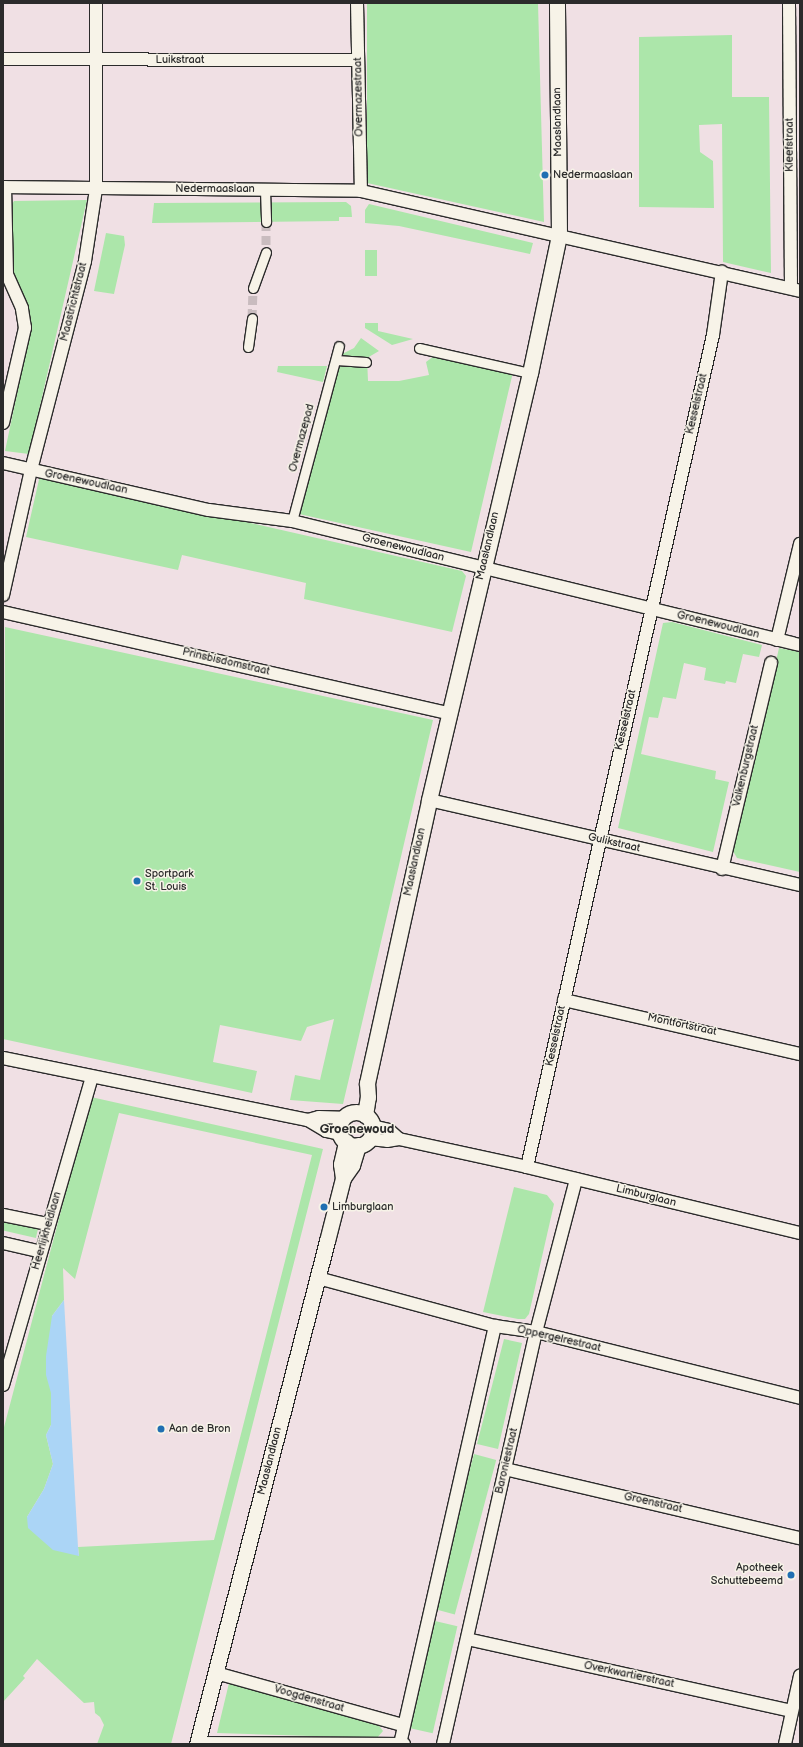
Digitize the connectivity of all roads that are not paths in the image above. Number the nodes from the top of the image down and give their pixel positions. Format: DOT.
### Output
graph roads {
  1 [pos="96,3"];
  2 [pos="357,3"];
  3 [pos="557,3"];
  4 [pos="789,3"];
  5 [pos="3,59"];
  6 [pos="98,59"];
  7 [pos="358,60"];
  8 [pos="4,187"];
  9 [pos="96,188"];
  10 [pos="265,190"];
  11 [pos="361,191"];
  12 [pos="266,222"];
  13 [pos="559,235"];
  14 [pos="266,252"];
  15 [pos="722,272"];
  16 [pos="253,288"];
  17 [pos="795,289"];
  18 [pos="252,318"];
  19 [pos="339,346"];
  20 [pos="248,347"];
  21 [pos="419,348"];
  22 [pos="336,360"];
  23 [pos="366,362"];
  24 [pos="530,373"];
  25 [pos="3,423"];
  26 [pos="3,463"];
  27 [pos="31,470"];
  28 [pos="292,521"];
  29 [pos="800,544"];
  30 [pos="483,567"];
  31 [pos="3,594"];
  32 [pos="652,608"];
  33 [pos="3,612"];
  34 [pos="777,640"];
  35 [pos="800,645"];
  36 [pos="771,663"];
  37 [pos="449,713"];
  38 [pos="429,800"];
  39 [pos="599,839"];
  40 [pos="722,868"];
  41 [pos="800,885"];
  42 [pos="564,1000"];
  43 [pos="800,1054"];
  44 [pos="3,1058"];
  45 [pos="92,1077"];
  46 [pos="356,1129"];
  47 [pos="527,1167"];
  48 [pos="576,1179"];
  49 [pos="3,1214"];
  50 [pos="48,1224"];
  51 [pos="800,1233"];
  52 [pos="3,1243"];
  53 [pos="41,1252"];
  54 [pos="318,1278"];
  55 [pos="495,1326"];
  56 [pos="536,1332"];
  57 [pos="3,1385"];
  58 [pos="800,1398"];
  59 [pos="505,1469"];
  60 [pos="800,1538"];
  61 [pos="467,1639"];
  62 [pos="216,1673"];
  63 [pos="800,1676"];
  64 [pos="791,1711"];
  65 [pos="402,1724"];
  66 [pos="197,1743"];
  67 [pos="400,1744"];
  68 [pos="404,1744"];
  69 [pos="443,1744"];
  70 [pos="785,1744"];
  1 -- 6 [label="street, Maastrichtstraat"];
  2 -- 7 [label="street, Overmazestraat"];
  3 -- 13 [label="street, Maaslandlaan"];
  4 -- 17 [label="street, Kleefstraat"];
  5 -- 6 [label="street, Luikstraat"];
  6 -- 7 [label="street, Luikstraat"];
  6 -- 9 [label="street, Maastrichtstraat"];
  7 -- 11 [label="street, Overmazestraat"];
  8 -- 9 [label="street, Nedermaaslaan"];
  8 -- 25 [label="street"];
  9 -- 10 [label="street, Nedermaaslaan"];
  9 -- 27 [label="street, Maastrichtstraat"];
  10 -- 11 [label="street, Nedermaaslaan"];
  10 -- 12 [label="street"];
  11 -- 13 [label="street, Nedermaaslaan"];
  13 -- 15 [label="street, Nedermaaslaan"];
  13 -- 24 [label="street, Maaslandlaan"];
  14 -- 16 [label="street"];
  15 -- 17 [label="street, Nedermaaslaan"];
  15 -- 32 [label="street, Kesselstraat"];
  18 -- 20 [label="street"];
  19 -- 22 [label="street, Overmazepad"];
  21 -- 24 [label="street"];
  22 -- 23 [label="street"];
  22 -- 28 [label="street, Overmazepad"];
  24 -- 30 [label="street, Maaslandlaan"];
  26 -- 27 [label="street, Groenewoudlaan"];
  27 -- 28 [label="street, Groenewoudlaan"];
  27 -- 31 [label="street, Maastrichtstraat"];
  28 -- 30 [label="street, Groenewoudlaan"];
  29 -- 34 [label="street"];
  30 -- 32 [label="street, Groenewoudlaan"];
  30 -- 37 [label="street, Maaslandlaan"];
  32 -- 34 [label="street, Groenewoudlaan"];
  32 -- 39 [label="street, Kesselstraat"];
  33 -- 37 [label="street, Prinsbisdomstraat"];
  34 -- 35 [label="street, Groenewoudlaan"];
  36 -- 40 [label="street, Valkenburgstraat"];
  37 -- 38 [label="street, Maaslandlaan"];
  38 -- 39 [label="street, Gulikstraat"];
  38 -- 46 [label="street, Maaslandlaan"];
  39 -- 40 [label="street, Gulikstraat"];
  39 -- 42 [label="street, Kesselstraat"];
  40 -- 41 [label="street, Gulikstraat"];
  42 -- 43 [label="street, Montfortstraat"];
  42 -- 47 [label="street, Kesselstraat"];
  44 -- 45 [label="street, Limburglaan"];
  45 -- 46 [label="street, Limburglaan"];
  45 -- 50 [label="street, Heerlijkheidlaan"];
  46 -- 47 [label="street, Limburglaan"];
  46 -- 54 [label="street, Maaslandlaan"];
  47 -- 48 [label="street, Limburglaan"];
  48 -- 51 [label="street, Limburglaan"];
  48 -- 56 [label="street, Baroniestraat"];
  49 -- 50 [label="street"];
  50 -- 53 [label="street, Heerlijkheidlaan"];
  52 -- 53 [label="street"];
  53 -- 57 [label="street, Heerlijkheidlaan"];
  54 -- 55 [label="street, Oppergelrestraat"];
  54 -- 62 [label="street, Maaslandlaan"];
  55 -- 56 [label="street, Oppergelrestraat"];
  55 -- 65 [label="street"];
  56 -- 58 [label="street, Oppergelrestraat"];
  56 -- 59 [label="street, Baroniestraat"];
  59 -- 60 [label="street, Groenstraat"];
  59 -- 61 [label="street, Baroniestraat"];
  61 -- 64 [label="street, Overkwartierstraat"];
  61 -- 69 [label="street, Baroniestraat"];
  62 -- 65 [label="street, Voogdenstraat"];
  62 -- 66 [label="street, Maaslandlaan"];
  63 -- 64 [label="street"];
  64 -- 70 [label="street"];
  65 -- 67 [label="street"];
  66 -- 67 [label="street"];
  67 -- 68 [label="street"];
}
